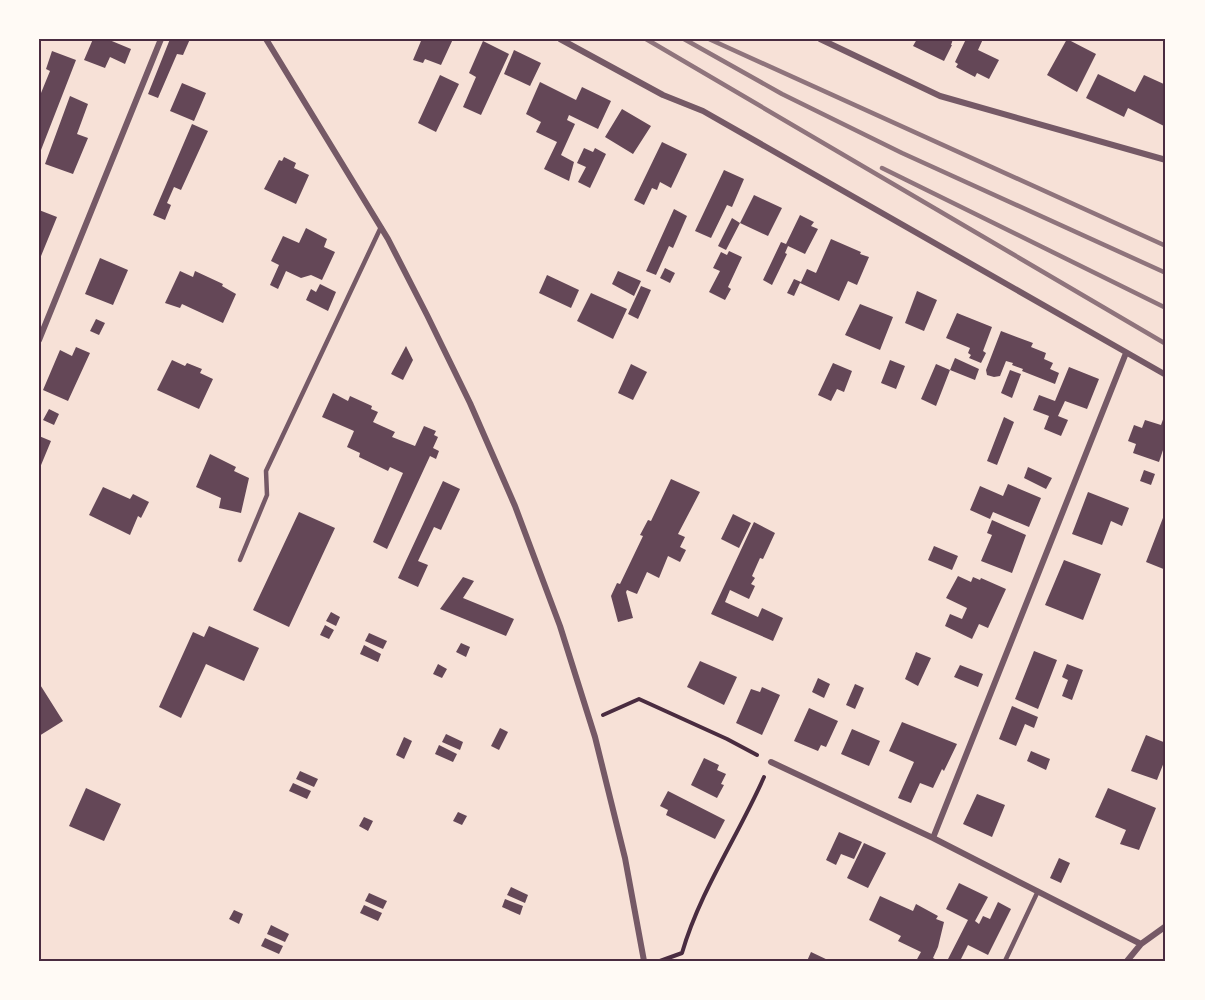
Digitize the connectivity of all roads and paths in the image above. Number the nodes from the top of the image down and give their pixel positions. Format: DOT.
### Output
graph roads {
  1 [pos="161,39"];
  2 [pos="266,39"];
  3 [pos="560,39"];
  4 [pos="820,39"];
  5 [pos="1166,160"];
  6 [pos="381,227"];
  7 [pos="39,340"];
  8 [pos="1126,352"];
  9 [pos="1166,375"];
  10 [pos="240,560"];
  11 [pos="603,716"];
  12 [pos="771,762"];
  13 [pos="933,838"];
  14 [pos="1038,891"];
  15 [pos="1166,926"];
  16 [pos="1141,944"];
  17 [pos="644,961"];
  18 [pos="660,961"];
  19 [pos="1005,961"];
  20 [pos="1127,961"];
  1 -- 7 [label="street"];
  2 -- 6 [label="street"];
  3 -- 8 [label="street"];
  4 -- 5 [label="street"];
  6 -- 10 [label="lane"];
  6 -- 17 [label="street"];
  8 -- 9 [label="street"];
  8 -- 13 [label="street"];
  11 -- 12 [label="path"];
  12 -- 13 [label="street"];
  12 -- 18 [label="path"];
  13 -- 14 [label="street"];
  14 -- 16 [label="street"];
  14 -- 19 [label="lane"];
  15 -- 16 [label="street"];
  16 -- 20 [label="street"];
}
